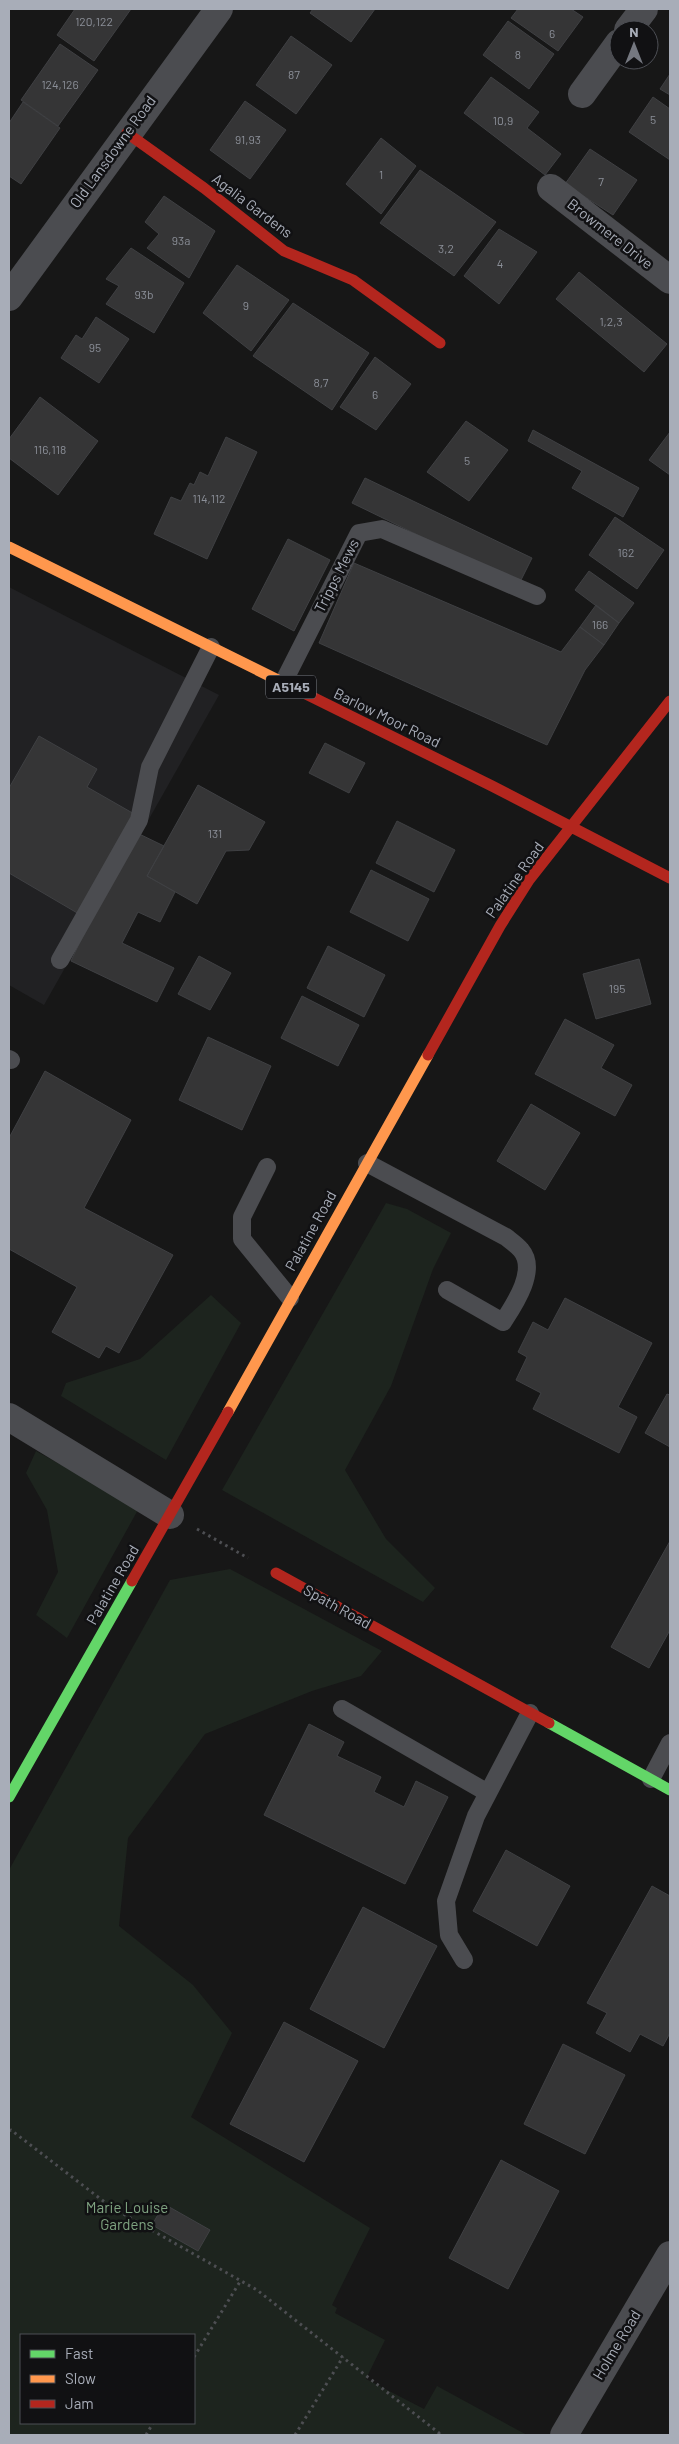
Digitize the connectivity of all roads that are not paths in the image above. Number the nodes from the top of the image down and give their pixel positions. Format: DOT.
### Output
graph roads {
  1 [pos="219,9"];
  2 [pos="644,9"];
  3 [pos="636,20"];
  4 [pos="609,57"];
  5 [pos="582,94"];
  6 [pos="127,133"];
  7 [pos="551,188"];
  8 [pos="670,280"];
  9 [pos="9,297"];
  10 [pos="440,343"];
  11 [pos="9,547"];
  12 [pos="536,596"];
  13 [pos="211,648"];
  14 [pos="283,683"];
  15 [pos="670,701"];
  16 [pos="572,828"];
  17 [pos="670,878"];
  18 [pos="60,960"];
  19 [pos="366,1163"];
  20 [pos="267,1167"];
  21 [pos="447,1290"];
  22 [pos="290,1298"];
  23 [pos="9,1417"];
  24 [pos="170,1514"];
  25 [pos="276,1573"];
  26 [pos="342,1709"];
  27 [pos="530,1713"];
  28 [pos="670,1742"];
  29 [pos="651,1779"];
  30 [pos="670,1790"];
  31 [pos="488,1793"];
  32 [pos="9,1797"];
  33 [pos="464,1960"];
  34 [pos="670,2255"];
  35 [pos="564,2435"];
  1 -- 6 [label="street, Old Lansdowne Road"];
  2 -- 3 [label="street"];
  4 -- 5 [label="street"];
  6 -- 9 [label="street, Old Lansdowne Road"];
  6 -- 10 [label="main road, Agalia Gardens"];
  7 -- 8 [label="street, Browmere Drive"];
  11 -- 13 [label="main road, Barlow Moor Road / A5145"];
  12 -- 14 [label="lane, Tripps Mews"];
  13 -- 14 [label="main road, Barlow Moor Road / A5145"];
  13 -- 18 [label="lane"];
  14 -- 16 [label="main road, Barlow Moor Road / A5145"];
  15 -- 16 [label="main road, Palatine Road"];
  16 -- 17 [label="main road, Barlow Moor Road / A5145"];
  16 -- 19 [label="main road, Palatine Road"];
  19 -- 21 [label="lane"];
  19 -- 22 [label="main road, Palatine Road"];
  20 -- 22 [label="lane"];
  22 -- 24 [label="main road, Palatine Road"];
  23 -- 24 [label="street"];
  24 -- 32 [label="main road, Palatine Road"];
  25 -- 27 [label="main road, Spath Road"];
  26 -- 31 [label="lane"];
  27 -- 29 [label="main road, Spath Road"];
  27 -- 31 [label="lane"];
  28 -- 29 [label="lane"];
  29 -- 30 [label="main road, Spath Road"];
  31 -- 33 [label="lane"];
  34 -- 35 [label="street, Holme Road"];
}
